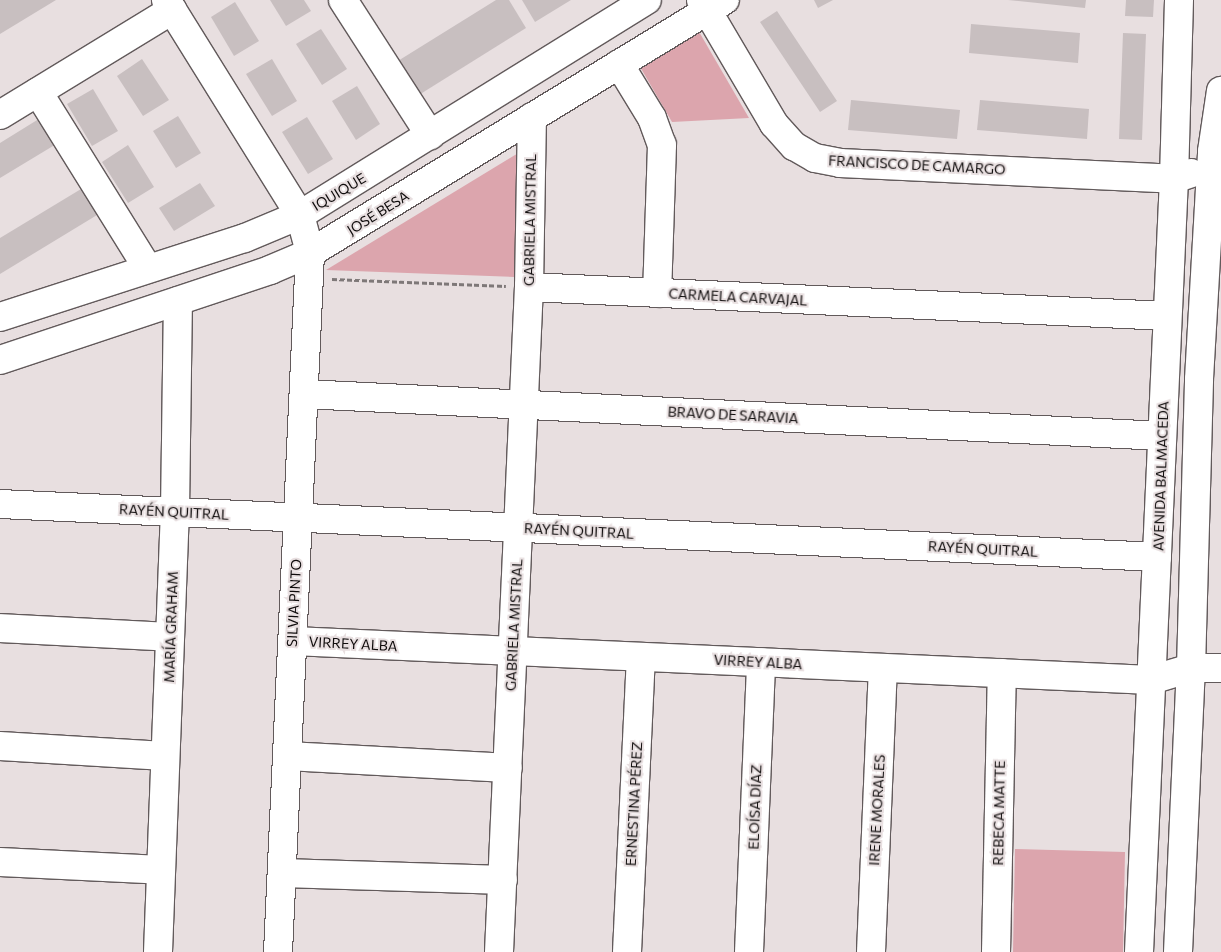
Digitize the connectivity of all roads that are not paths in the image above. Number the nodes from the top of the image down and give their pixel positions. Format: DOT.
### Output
graph roads {
  1 [pos="343,0"];
  2 [pos="647,0"];
  3 [pos="1179,0"];
  4 [pos="711,4"];
  5 [pos="169,5"];
  6 [pos="619,64"];
  7 [pos="1221,91"];
  8 [pos="38,92"];
  9 [pos="0,115"];
  10 [pos="532,117"];
  11 [pos="430,135"];
  12 [pos="1217,166"];
  13 [pos="1174,179"];
  14 [pos="1216,207"];
  15 [pos="300,215"];
  16 [pos="310,266"];
  17 [pos="148,269"];
  18 [pos="529,287"];
  19 [pos="657,293"];
  20 [pos="178,302"];
  21 [pos="1167,316"];
  22 [pos="0,317"];
  23 [pos="0,360"];
  24 [pos="1210,379"];
  25 [pos="304,394"];
  26 [pos="524,404"];
  27 [pos="1162,436"];
  28 [pos="0,504"];
  29 [pos="175,512"];
  30 [pos="298,518"];
  31 [pos="518,528"];
  32 [pos="1157,558"];
  33 [pos="0,628"];
  34 [pos="170,637"];
  35 [pos="293,641"];
  36 [pos="513,651"];
  37 [pos="641,657"];
  38 [pos="761,662"];
  39 [pos="883,668"];
  40 [pos="1191,668"];
  41 [pos="1221,668"];
  42 [pos="1002,673"];
  43 [pos="1151,680"];
  44 [pos="0,746"];
  45 [pos="165,756"];
  46 [pos="287,756"];
  47 [pos="508,768"];
  48 [pos="0,862"];
  49 [pos="161,870"];
  50 [pos="282,873"];
  51 [pos="503,880"];
  52 [pos="158,952"];
  53 [pos="278,952"];
  54 [pos="499,952"];
  55 [pos="627,952"];
  56 [pos="749,952"];
  57 [pos="871,952"];
  58 [pos="996,952"];
  59 [pos="1139,952"];
  60 [pos="1178,952"];
  1 -- 11 [label="street"];
  2 -- 11 [label="street, IQUIQUE"];
  3 -- 13 [label="street, AVENIDA BALMACEDA"];
  4 -- 6 [label="street, JOSÉ BESA"];
  4 -- 13 [label="street, FRANCISCO DE CAMARGO"];
  5 -- 8 [label="street"];
  5 -- 15 [label="street"];
  6 -- 10 [label="street, JOSÉ BESA"];
  6 -- 19 [label="street"];
  7 -- 12 [label="street"];
  8 -- 9 [label="street"];
  8 -- 17 [label="street"];
  10 -- 16 [label="street, JOSÉ BESA"];
  10 -- 18 [label="street, GABRIELA MISTRAL"];
  11 -- 15 [label="street, IQUIQUE"];
  12 -- 13 [label="street, FRANCISCO DE CAMARGO"];
  12 -- 14 [label="street"];
  13 -- 14 [label="street"];
  13 -- 21 [label="street, AVENIDA BALMACEDA"];
  14 -- 24 [label="street"];
  15 -- 16 [label="street"];
  15 -- 17 [label="street, IQUIQUE"];
  16 -- 20 [label="street, JOSÉ BESA"];
  16 -- 25 [label="street, SILVIA PINTO"];
  17 -- 22 [label="street, IQUIQUE"];
  18 -- 19 [label="street, CARMELA CARVAJAL"];
  18 -- 26 [label="street, GABRIELA MISTRAL"];
  19 -- 21 [label="street, CARMELA CARVAJAL"];
  20 -- 23 [label="street, JOSÉ BESA"];
  20 -- 29 [label="street, MARÍA GRAHAM"];
  21 -- 27 [label="street, AVENIDA BALMACEDA"];
  24 -- 40 [label="street"];
  25 -- 26 [label="street, BRAVO DE SARAVIA"];
  25 -- 30 [label="street, SILVIA PINTO"];
  26 -- 27 [label="street, BRAVO DE SARAVIA"];
  26 -- 31 [label="street, GABRIELA MISTRAL"];
  27 -- 32 [label="street, AVENIDA BALMACEDA"];
  28 -- 29 [label="street, RAYÉN QUITRAL"];
  29 -- 30 [label="street, RAYÉN QUITRAL"];
  29 -- 34 [label="street, MARÍA GRAHAM"];
  30 -- 31 [label="street, RAYÉN QUITRAL"];
  30 -- 35 [label="street, SILVIA PINTO"];
  31 -- 32 [label="street, RAYÉN QUITRAL"];
  31 -- 36 [label="street, GABRIELA MISTRAL"];
  32 -- 43 [label="street, AVENIDA BALMACEDA"];
  33 -- 34 [label="street"];
  34 -- 45 [label="street, MARÍA GRAHAM"];
  35 -- 36 [label="street, VIRREY ALBA"];
  35 -- 46 [label="street, SILVIA PINTO"];
  36 -- 37 [label="street, VIRREY ALBA"];
  36 -- 47 [label="street, GABRIELA MISTRAL"];
  37 -- 38 [label="street, VIRREY ALBA"];
  37 -- 55 [label="street, ERNESTINA PÉREZ"];
  38 -- 39 [label="street, VIRREY ALBA"];
  38 -- 56 [label="street, ELOÍSA DÍAZ"];
  39 -- 42 [label="street, VIRREY ALBA"];
  39 -- 57 [label="street, IRENE MORALES"];
  40 -- 41 [label="street, VIRREY ALBA"];
  40 -- 43 [label="street, VIRREY ALBA"];
  40 -- 60 [label="street"];
  42 -- 43 [label="street, VIRREY ALBA"];
  42 -- 58 [label="street, REBECA MATTE"];
  43 -- 59 [label="street, AVENIDA BALMACEDA"];
  44 -- 45 [label="street"];
  45 -- 49 [label="street, MARÍA GRAHAM"];
  46 -- 47 [label="street"];
  46 -- 50 [label="street, SILVIA PINTO"];
  47 -- 51 [label="street, GABRIELA MISTRAL"];
  48 -- 49 [label="street"];
  49 -- 52 [label="street, MARÍA GRAHAM"];
  50 -- 51 [label="street"];
  50 -- 53 [label="street, SILVIA PINTO"];
  51 -- 54 [label="street, GABRIELA MISTRAL"];
}
